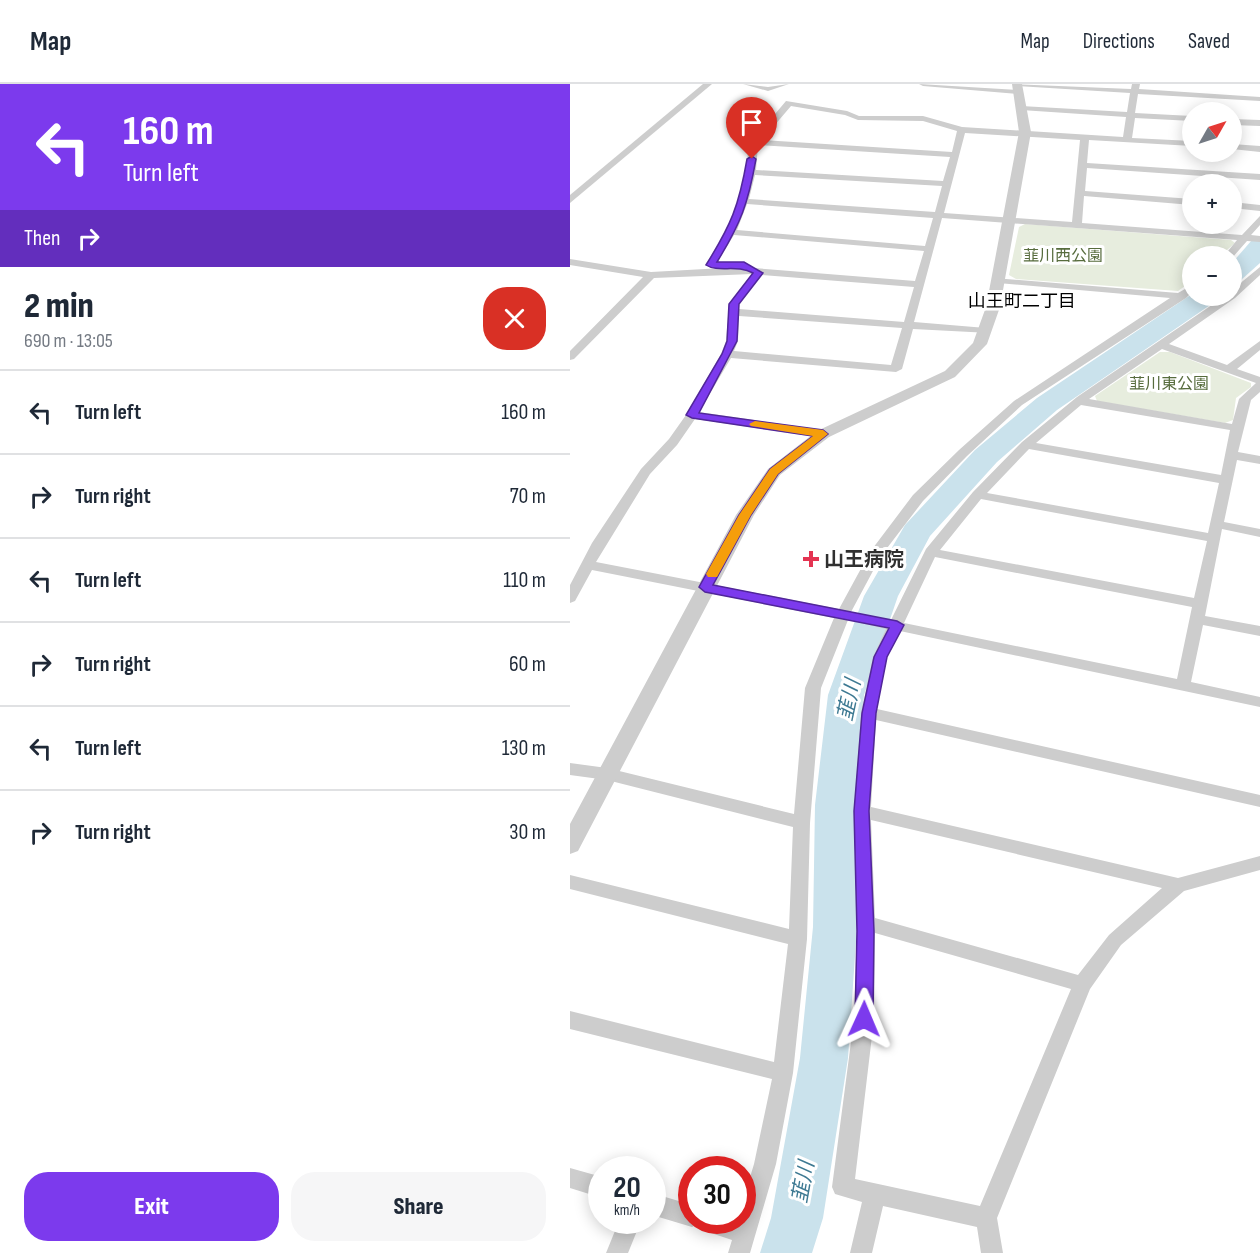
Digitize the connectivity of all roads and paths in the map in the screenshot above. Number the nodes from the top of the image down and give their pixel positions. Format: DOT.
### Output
graph roads {
  1 [pos="708,84"];
  2 [pos="747,84"];
  3 [pos="785,84"];
  4 [pos="923,84"];
  5 [pos="1017,87"];
  6 [pos="1136,88"];
  7 [pos="1260,99"];
  8 [pos="1021,108"];
  9 [pos="1131,115"];
  10 [pos="1182,118"];
  11 [pos="1242,122"];
  12 [pos="1260,123"];
  13 [pos="962,130"];
  14 [pos="1025,132"];
  15 [pos="1085,137"];
  16 [pos="1127,140"];
  17 [pos="757,142"];
  18 [pos="1182,143"];
  19 [pos="1242,147"];
  20 [pos="1260,148"];
  21 [pos="955,155"];
  22 [pos="1082,165"];
  23 [pos="751,172"];
  24 [pos="1260,177"];
  25 [pos="946,184"];
  26 [pos="1080,193"];
  27 [pos="570,200"];
  28 [pos="744,201"];
  29 [pos="1182,201"];
  30 [pos="1242,206"];
  31 [pos="1260,208"];
  32 [pos="937,215"];
  33 [pos="1260,219"];
  34 [pos="1009,220"];
  35 [pos="1077,225"];
  36 [pos="731,232"];
  37 [pos="1254,239"];
  38 [pos="931,249"];
  39 [pos="570,262"];
  40 [pos="1260,270"];
  41 [pos="758,273"];
  42 [pos="651,275"];
  43 [pos="998,280"];
  44 [pos="919,284"];
  45 [pos="1242,286"];
  46 [pos="1182,292"];
  47 [pos="1182,295"];
  48 [pos="1216,306"];
  49 [pos="732,312"];
  50 [pos="908,325"];
  51 [pos="986,331"];
  52 [pos="1260,344"];
  53 [pos="1162,345"];
  54 [pos="727,354"];
  55 [pos="570,357"];
  56 [pos="1228,370"];
  57 [pos="1260,383"];
  58 [pos="1079,401"];
  59 [pos="692,415"];
  60 [pos="1237,428"];
  61 [pos="823,434"];
  62 [pos="1026,445"];
  63 [pos="1231,455"];
  64 [pos="1260,460"];
  65 [pos="1225,480"];
  66 [pos="978,495"];
  67 [pos="1214,531"];
  68 [pos="1260,532"];
  69 [pos="931,552"];
  70 [pos="588,565"];
  71 [pos="705,587"];
  72 [pos="570,598"];
  73 [pos="1198,611"];
  74 [pos="848,615"];
  75 [pos="894,625"];
  76 [pos="1260,631"];
  77 [pos="1183,685"];
  78 [pos="1260,702"];
  79 [pos="869,713"];
  80 [pos="570,769"];
  81 [pos="607,774"];
  82 [pos="1260,801"];
  83 [pos="862,811"];
  84 [pos="802,823"];
  85 [pos="570,845"];
  86 [pos="1260,863"];
  87 [pos="570,882"];
  88 [pos="1179,885"];
  89 [pos="866,923"];
  90 [pos="798,939"];
  91 [pos="1082,984"];
  92 [pos="570,1020"];
  93 [pos="783,1074"];
  94 [pos="570,1178"];
  95 [pos="588,1184"];
  96 [pos="875,1194"];
  97 [pos="986,1218"];
  98 [pos="625,1234"];
  99 [pos="728,1234"];
  100 [pos="742,1243"];
  101 [pos="618,1253"];
  102 [pos="861,1253"];
  103 [pos="992,1253"];
  1 -- 27 [label="street"];
  2 -- 3 [label="street"];
  4 -- 5 [label="street"];
  5 -- 6 [label="street"];
  5 -- 8 [label="street"];
  6 -- 7 [label="street"];
  6 -- 9 [label="street"];
  8 -- 9 [label="street"];
  8 -- 14 [label="street"];
  9 -- 10 [label="street"];
  9 -- 16 [label="street"];
  11 -- 12 [label="street"];
  13 -- 14 [label="street"];
  13 -- 17 [label="street"];
  13 -- 21 [label="street"];
  14 -- 15 [label="street"];
  14 -- 34 [label="street"];
  15 -- 16 [label="street"];
  15 -- 22 [label="street"];
  16 -- 18 [label="street"];
  17 -- 21 [label="street"];
  17 -- 23 [label="street"];
  19 -- 20 [label="street"];
  21 -- 25 [label="street"];
  22 -- 24 [label="street"];
  22 -- 26 [label="street"];
  23 -- 25 [label="street"];
  23 -- 28 [label="street"];
  25 -- 32 [label="street"];
  26 -- 29 [label="street"];
  26 -- 35 [label="street"];
  28 -- 32 [label="street"];
  28 -- 36 [label="street"];
  30 -- 31 [label="street"];
  32 -- 34 [label="street"];
  32 -- 38 [label="street"];
  33 -- 37 [label="street"];
  34 -- 35 [label="street"];
  34 -- 43 [label="street"];
  35 -- 37 [label="street"];
  36 -- 38 [label="street"];
  36 -- 41 [label="street"];
  38 -- 44 [label="street"];
  39 -- 42 [label="street"];
  40 -- 45 [label="street"];
  41 -- 42 [label="street"];
  41 -- 44 [label="street"];
  41 -- 49 [label="street"];
  42 -- 55 [label="street"];
  43 -- 46 [label="street"];
  43 -- 51 [label="street"];
  44 -- 50 [label="street"];
  47 -- 74 [label="street"];
  48 -- 53 [label="street"];
  49 -- 50 [label="street"];
  49 -- 54 [label="street"];
  50 -- 51 [label="street"];
  50 -- 54 [label="street"];
  51 -- 61 [label="street"];
  52 -- 56 [label="street"];
  53 -- 56 [label="street"];
  53 -- 58 [label="street"];
  54 -- 59 [label="street"];
  56 -- 57 [label="street"];
  57 -- 60 [label="street"];
  58 -- 60 [label="street"];
  58 -- 62 [label="street"];
  59 -- 61 [label="street"];
  59 -- 70 [label="street"];
  60 -- 63 [label="street"];
  61 -- 71 [label="street"];
  62 -- 65 [label="street"];
  62 -- 66 [label="street"];
  63 -- 64 [label="street"];
  63 -- 65 [label="street"];
  65 -- 67 [label="street"];
  66 -- 67 [label="street"];
  66 -- 69 [label="street"];
  67 -- 68 [label="street"];
  67 -- 73 [label="street"];
  69 -- 73 [label="street"];
  69 -- 75 [label="street"];
  70 -- 71 [label="street"];
  70 -- 72 [label="street"];
  71 -- 74 [label="street"];
  71 -- 81 [label="street"];
  73 -- 76 [label="street"];
  73 -- 77 [label="street"];
  74 -- 75 [label="street"];
  74 -- 84 [label="street"];
  75 -- 77 [label="street"];
  75 -- 79 [label="street"];
  77 -- 78 [label="street"];
  79 -- 82 [label="street"];
  79 -- 83 [label="street"];
  80 -- 81 [label="street"];
  81 -- 84 [label="street"];
  81 -- 85 [label="street"];
  83 -- 88 [label="street"];
  83 -- 89 [label="street"];
  84 -- 90 [label="street"];
  86 -- 88 [label="street"];
  87 -- 90 [label="street"];
  88 -- 91 [label="street"];
  89 -- 91 [label="street"];
  89 -- 96 [label="street"];
  90 -- 93 [label="street"];
  91 -- 97 [label="street"];
  92 -- 93 [label="street"];
  93 -- 100 [label="street"];
  94 -- 95 [label="street"];
  96 -- 97 [label="street"];
  96 -- 102 [label="street"];
  97 -- 103 [label="street"];
  98 -- 101 [label="street"];
  99 -- 100 [label="street"];
}
